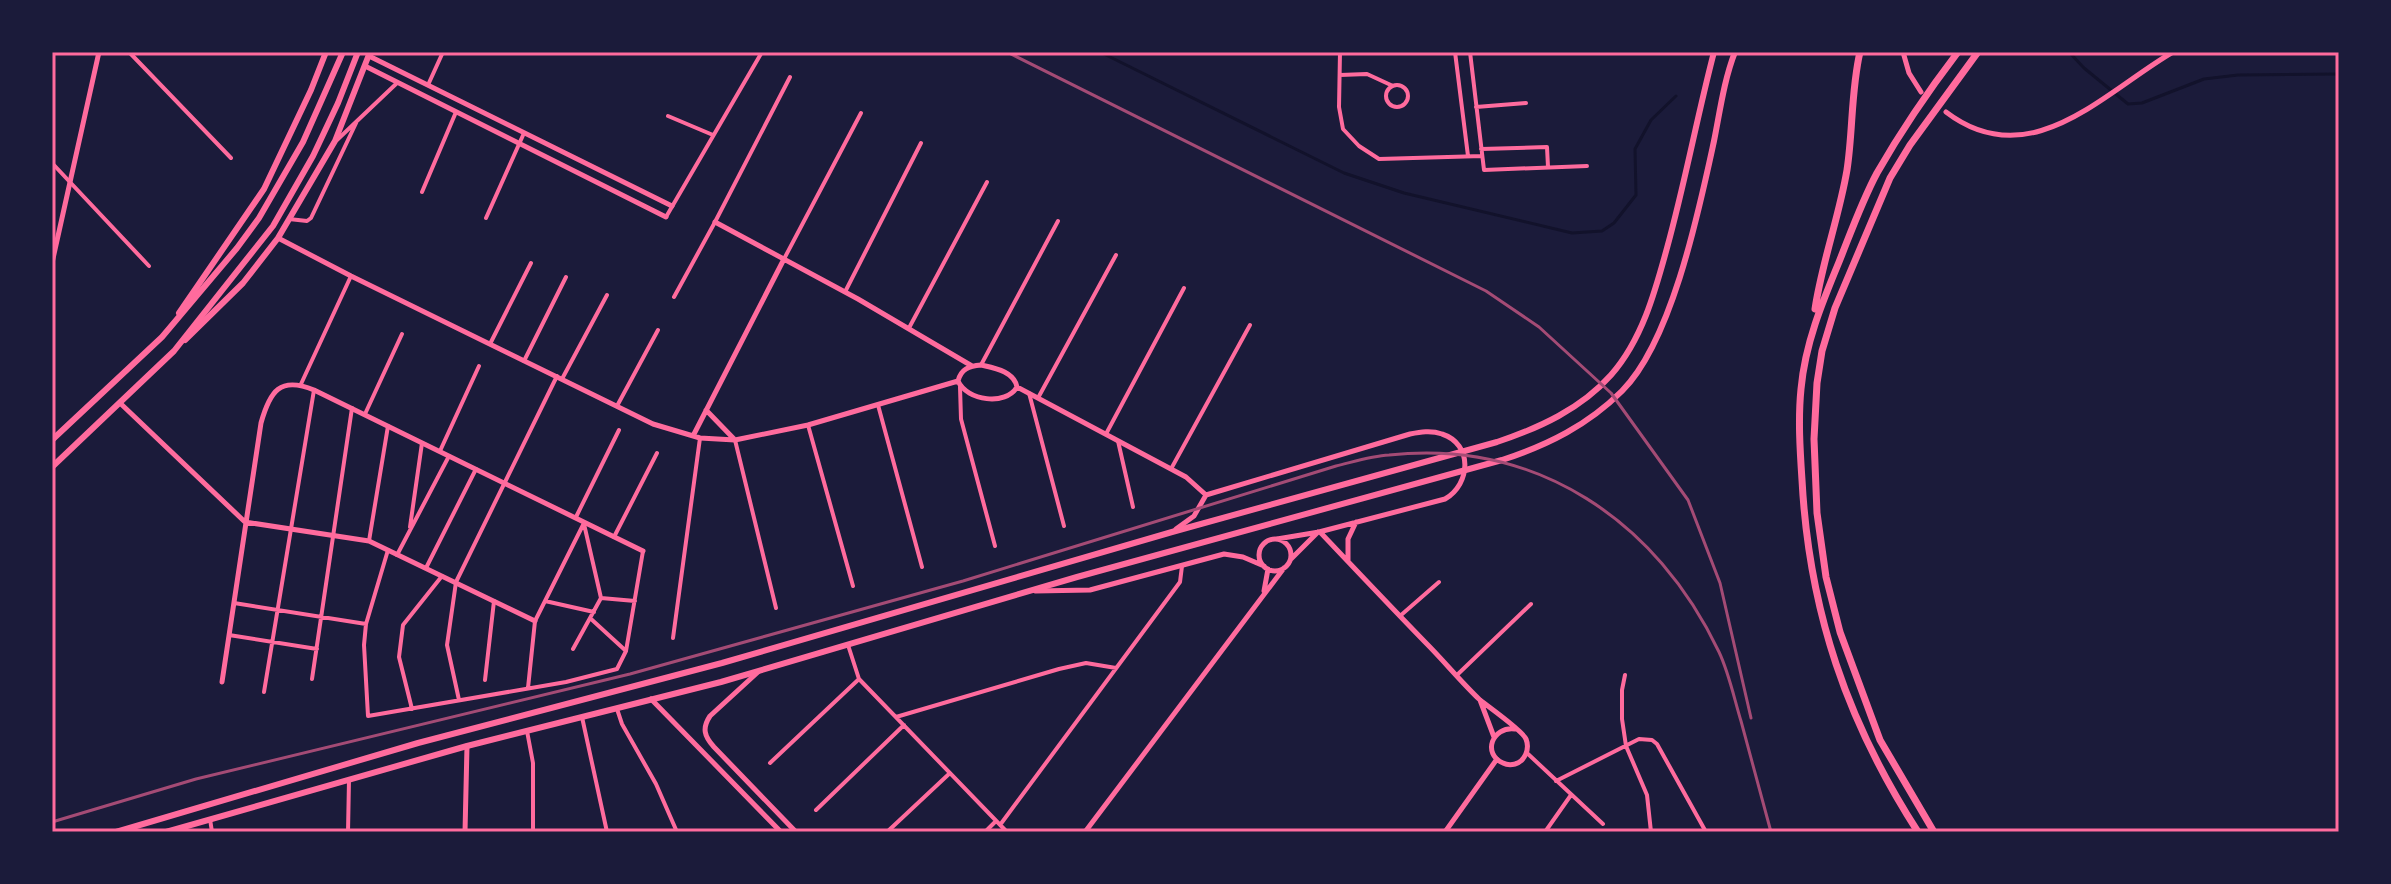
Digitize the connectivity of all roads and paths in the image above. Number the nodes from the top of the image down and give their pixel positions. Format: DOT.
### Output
graph roads {
  1 [pos="99,52"];
  2 [pos="129,52"];
  3 [pos="326,52"];
  4 [pos="343,52"];
  5 [pos="358,52"];
  6 [pos="443,52"];
  7 [pos="762,52"];
  8 [pos="1340,52"];
  9 [pos="1455,52"];
  10 [pos="1470,52"];
  11 [pos="1714,52"];
  12 [pos="1735,52"];
  13 [pos="1860,52"];
  14 [pos="1903,52"];
  15 [pos="1958,52"];
  16 [pos="1978,52"];
  17 [pos="2173,52"];
  18 [pos="369,54"];
  19 [pos="365,66"];
  20 [pos="1340,75"];
  21 [pos="790,77"];
  22 [pos="398,82"];
  23 [pos="428,85"];
  24 [pos="1393,86"];
  25 [pos="1921,92"];
  26 [pos="1526,103"];
  27 [pos="1476,107"];
  28 [pos="456,112"];
  29 [pos="1946,112"];
  30 [pos="861,113"];
  31 [pos="668,116"];
  32 [pos="357,121"];
  33 [pos="524,133"];
  34 [pos="713,135"];
  35 [pos="335,141"];
  36 [pos="921,143"];
  37 [pos="519,144"];
  38 [pos="1481,149"];
  39 [pos="1468,156"];
  40 [pos="1482,156"];
  41 [pos="231,158"];
  42 [pos="52,163"];
  43 [pos="1587,166"];
  44 [pos="1549,167"];
  45 [pos="70,182"];
  46 [pos="987,182"];
  47 [pos="422,192"];
  48 [pos="672,206"];
  49 [pos="666,217"];
  50 [pos="486,218"];
  51 [pos="289,219"];
  52 [pos="1058,221"];
  53 [pos="715,222"];
  54 [pos="278,238"];
  55 [pos="1116,255"];
  56 [pos="784,259"];
  57 [pos="52,263"];
  58 [pos="531,263"];
  59 [pos="149,266"];
  60 [pos="351,276"];
  61 [pos="566,277"];
  62 [pos="1184,288"];
  63 [pos="845,292"];
  64 [pos="607,295"];
  65 [pos="674,297"];
  66 [pos="1250,325"];
  67 [pos="909,328"];
  68 [pos="658,330"];
  69 [pos="1812,332"];
  70 [pos="402,334"];
  71 [pos="162,337"];
  72 [pos="490,344"];
  73 [pos="174,351"];
  74 [pos="524,361"];
  75 [pos="981,365"];
  76 [pos="479,366"];
  77 [pos="972,366"];
  78 [pos="560,378"];
  79 [pos="301,384"];
  80 [pos="959,384"];
  81 [pos="1017,387"];
  82 [pos="314,390"];
  83 [pos="1029,393"];
  84 [pos="1038,398"];
  85 [pos="120,403"];
  86 [pos="878,405"];
  87 [pos="617,406"];
  88 [pos="352,408"];
  89 [pos="706,410"];
  90 [pos="365,414"];
  91 [pos="808,425"];
  92 [pos="388,426"];
  93 [pos="619,430"];
  94 [pos="1106,434"];
  95 [pos="696,437"];
  96 [pos="52,440"];
  97 [pos="735,440"];
  98 [pos="1118,441"];
  99 [pos="422,443"];
  100 [pos="440,451"];
  101 [pos="657,453"];
  102 [pos="449,456"];
  103 [pos="52,467"];
  104 [pos="476,469"];
  105 [pos="1171,469"];
  106 [pos="506,484"];
  107 [pos="1206,495"];
  108 [pos="1133,507"];
  109 [pos="575,518"];
  110 [pos="245,522"];
  111 [pos="584,522"];
  112 [pos="1356,522"];
  113 [pos="1064,526"];
  114 [pos="291,528"];
  115 [pos="410,530"];
  116 [pos="1172,532"];
  117 [pos="1319,532"];
  118 [pos="333,534"];
  119 [pos="614,537"];
  120 [pos="1277,539"];
  121 [pos="369,541"];
  122 [pos="995,546"];
  123 [pos="388,550"];
  124 [pos="643,551"];
  125 [pos="397,555"];
  126 [pos="1290,559"];
  127 [pos="1348,562"];
  128 [pos="1182,566"];
  129 [pos="922,567"];
  130 [pos="1266,567"];
  131 [pos="426,568"];
  132 [pos="1284,568"];
  133 [pos="442,576"];
  134 [pos="456,582"];
  135 [pos="1439,582"];
  136 [pos="853,586"];
  137 [pos="1030,591"];
  138 [pos="1264,592"];
  139 [pos="601,598"];
  140 [pos="494,601"];
  141 [pos="545,601"];
  142 [pos="635,601"];
  143 [pos="234,603"];
  144 [pos="1531,604"];
  145 [pos="776,608"];
  146 [pos="278,610"];
  147 [pos="594,612"];
  148 [pos="1400,616"];
  149 [pos="321,617"];
  150 [pos="590,618"];
  151 [pos="535,621"];
  152 [pos="366,624"];
  153 [pos="229,635"];
  154 [pos="673,638"];
  155 [pos="273,642"];
  156 [pos="848,645"];
  157 [pos="317,649"];
  158 [pos="573,649"];
  159 [pos="626,651"];
  160 [pos="1116,668"];
  161 [pos="760,671"];
  162 [pos="1457,675"];
  163 [pos="1625,675"];
  164 [pos="312,679"];
  165 [pos="859,679"];
  166 [pos="485,680"];
  167 [pos="222,682"];
  168 [pos="528,688"];
  169 [pos="264,692"];
  170 [pos="651,699"];
  171 [pos="1479,699"];
  172 [pos="459,700"];
  173 [pos="617,708"];
  174 [pos="412,709"];
  175 [pos="582,716"];
  176 [pos="896,717"];
  177 [pos="904,725"];
  178 [pos="1515,729"];
  179 [pos="527,731"];
  180 [pos="705,734"];
  181 [pos="1494,737"];
  182 [pos="695,744"];
  183 [pos="467,746"];
  184 [pos="1626,746"];
  185 [pos="1527,753"];
  186 [pos="1497,759"];
  187 [pos="770,763"];
  188 [pos="950,773"];
  189 [pos="349,780"];
  190 [pos="1556,781"];
  191 [pos="1571,795"];
  192 [pos="816,810"];
  193 [pos="210,819"];
  194 [pos="998,823"];
  195 [pos="1603,824"];
  196 [pos="116,832"];
  197 [pos="166,832"];
  198 [pos="212,832"];
  199 [pos="348,832"];
  200 [pos="465,832"];
  201 [pos="533,832"];
  202 [pos="607,832"];
  203 [pos="677,832"];
  204 [pos="781,832"];
  205 [pos="796,832"];
  206 [pos="887,832"];
  207 [pos="985,832"];
  208 [pos="1007,832"];
  209 [pos="1085,832"];
  210 [pos="1445,832"];
  211 [pos="1545,832"];
  212 [pos="1651,832"];
  213 [pos="1706,832"];
  214 [pos="1918,832"];
  215 [pos="1934,832"];
  1 -- 45 [label="street"];
  2 -- 41 [label="street"];
  3 -- 71 [label="main road"];
  4 -- 71 [label="main road"];
  5 -- 73 [label="main road"];
  6 -- 23 [label="street"];
  7 -- 34 [label="street"];
  8 -- 20 [label="street"];
  9 -- 39 [label="street"];
  10 -- 27 [label="street"];
  11 -- 116 [label="main road"];
  12 -- 137 [label="main road"];
  13 -- 69 [label="highway"];
  14 -- 25 [label="street"];
  15 -- 69 [label="highway"];
  16 -- 215 [label="highway"];
  17 -- 29 [label="street"];
  18 -- 19 [label="main road"];
  18 -- 23 [label="street"];
  19 -- 22 [label="street"];
  19 -- 35 [label="main road"];
  20 -- 24 [label="street"];
  20 -- 39 [label="street"];
  21 -- 53 [label="street"];
  22 -- 28 [label="street"];
  22 -- 32 [label="street"];
  23 -- 33 [label="street"];
  24 -- 24 [label="street"];
  26 -- 27 [label="street"];
  27 -- 38 [label="street"];
  28 -- 37 [label="street"];
  28 -- 47 [label="street"];
  30 -- 56 [label="street"];
  31 -- 34 [label="street"];
  32 -- 35 [label="street"];
  32 -- 51 [label="street"];
  33 -- 37 [label="street"];
  33 -- 48 [label="street"];
  34 -- 48 [label="street"];
  35 -- 51 [label="main road"];
  36 -- 63 [label="street"];
  37 -- 49 [label="street"];
  37 -- 50 [label="street"];
  38 -- 40 [label="street"];
  38 -- 44 [label="street"];
  39 -- 40 [label="street"];
  40 -- 44 [label="street"];
  42 -- 45 [label="street"];
  43 -- 44 [label="street"];
  45 -- 57 [label="street"];
  45 -- 59 [label="street"];
  46 -- 67 [label="street"];
  48 -- 49 [label="street"];
  51 -- 54 [label="main road"];
  52 -- 75 [label="street"];
  53 -- 56 [label="street"];
  53 -- 65 [label="street"];
  54 -- 60 [label="street"];
  54 -- 73 [label="main road"];
  55 -- 84 [label="street"];
  56 -- 63 [label="street"];
  56 -- 89 [label="street"];
  58 -- 72 [label="street"];
  60 -- 72 [label="street"];
  60 -- 79 [label="street"];
  61 -- 74 [label="street"];
  62 -- 94 [label="street"];
  63 -- 67 [label="street"];
  64 -- 78 [label="street"];
  66 -- 105 [label="street"];
  67 -- 77 [label="street"];
  68 -- 87 [label="street"];
  69 -- 214 [label="highway"];
  70 -- 90 [label="street"];
  71 -- 96 [label="main road"];
  72 -- 74 [label="street"];
  73 -- 85 [label="main road"];
  74 -- 78 [label="street"];
  75 -- 77 [label="street"];
  75 -- 81 [label="street"];
  76 -- 100 [label="street"];
  77 -- 80 [label="street"];
  78 -- 87 [label="street"];
  78 -- 106 [label="street"];
  79 -- 82 [label="street"];
  79 -- 110 [label="street"];
  80 -- 81 [label="street"];
  80 -- 86 [label="street"];
  80 -- 122 [label="street"];
  81 -- 83 [label="street"];
  82 -- 88 [label="street"];
  82 -- 114 [label="street"];
  83 -- 84 [label="street"];
  83 -- 113 [label="street"];
  84 -- 94 [label="street"];
  85 -- 103 [label="main road"];
  85 -- 110 [label="street"];
  86 -- 91 [label="street"];
  86 -- 129 [label="street"];
  87 -- 95 [label="street"];
  88 -- 90 [label="street"];
  88 -- 118 [label="street"];
  89 -- 95 [label="street"];
  89 -- 97 [label="street"];
  90 -- 92 [label="street"];
  91 -- 97 [label="street"];
  91 -- 136 [label="street"];
  92 -- 99 [label="street"];
  92 -- 121 [label="street"];
  93 -- 109 [label="street"];
  94 -- 98 [label="street"];
  95 -- 97 [label="street"];
  95 -- 154 [label="street"];
  97 -- 145 [label="street"];
  98 -- 105 [label="street"];
  98 -- 108 [label="street"];
  99 -- 100 [label="street"];
  99 -- 115 [label="street"];
  100 -- 102 [label="street"];
  101 -- 119 [label="street"];
  102 -- 104 [label="street"];
  102 -- 115 [label="street"];
  104 -- 106 [label="street"];
  104 -- 131 [label="street"];
  105 -- 107 [label="street"];
  106 -- 109 [label="street"];
  106 -- 134 [label="street"];
  107 -- 112 [label="street"];
  107 -- 116 [label="street"];
  109 -- 111 [label="street"];
  110 -- 114 [label="street"];
  110 -- 143 [label="street"];
  111 -- 119 [label="street"];
  111 -- 139 [label="street"];
  111 -- 141 [label="street"];
  112 -- 117 [label="street"];
  112 -- 127 [label="street"];
  114 -- 118 [label="street"];
  114 -- 146 [label="street"];
  115 -- 125 [label="street"];
  116 -- 196 [label="main road"];
  117 -- 120 [label="street"];
  117 -- 126 [label="street"];
  117 -- 127 [label="street"];
  118 -- 121 [label="street"];
  118 -- 149 [label="street"];
  119 -- 124 [label="street"];
  120 -- 126 [label="street"];
  120 -- 130 [label="street"];
  121 -- 123 [label="street"];
  123 -- 125 [label="street"];
  123 -- 152 [label="street"];
  124 -- 142 [label="street"];
  125 -- 131 [label="street"];
  126 -- 132 [label="street"];
  127 -- 148 [label="street"];
  128 -- 130 [label="street"];
  128 -- 137 [label="street"];
  128 -- 160 [label="street"];
  130 -- 132 [label="street"];
  130 -- 138 [label="street"];
  131 -- 133 [label="street"];
  132 -- 138 [label="street"];
  133 -- 134 [label="street"];
  133 -- 174 [label="street"];
  134 -- 140 [label="street"];
  134 -- 172 [label="street"];
  135 -- 148 [label="street"];
  137 -- 156 [label="main road"];
  138 -- 209 [label="street"];
  139 -- 142 [label="street"];
  139 -- 147 [label="street"];
  140 -- 151 [label="street"];
  140 -- 166 [label="street"];
  141 -- 147 [label="street"];
  141 -- 151 [label="street"];
  142 -- 159 [label="street"];
  143 -- 146 [label="street"];
  143 -- 153 [label="street"];
  144 -- 162 [label="street"];
  146 -- 149 [label="street"];
  146 -- 155 [label="street"];
  147 -- 150 [label="street"];
  148 -- 162 [label="street"];
  149 -- 152 [label="street"];
  149 -- 157 [label="street"];
  150 -- 158 [label="street"];
  150 -- 159 [label="street"];
  151 -- 168 [label="street"];
  152 -- 174 [label="street"];
  153 -- 155 [label="street"];
  153 -- 167 [label="street"];
  155 -- 157 [label="street"];
  155 -- 169 [label="street"];
  156 -- 161 [label="main road"];
  156 -- 165 [label="street"];
  157 -- 164 [label="street"];
  159 -- 168 [label="street"];
  160 -- 176 [label="street"];
  160 -- 194 [label="street"];
  161 -- 170 [label="main road"];
  161 -- 180 [label="street"];
  162 -- 171 [label="street"];
  163 -- 184 [label="street"];
  165 -- 176 [label="street"];
  165 -- 187 [label="street"];
  168 -- 172 [label="street"];
  170 -- 173 [label="main road"];
  170 -- 182 [label="street"];
  171 -- 178 [label="street"];
  171 -- 181 [label="street"];
  172 -- 174 [label="street"];
  173 -- 175 [label="main road"];
  173 -- 203 [label="street"];
  175 -- 179 [label="main road"];
  175 -- 202 [label="street"];
  176 -- 177 [label="street"];
  177 -- 188 [label="street"];
  177 -- 192 [label="street"];
  178 -- 181 [label="street"];
  178 -- 185 [label="street"];
  179 -- 183 [label="main road"];
  179 -- 201 [label="street"];
  180 -- 182 [label="street"];
  180 -- 205 [label="street"];
  181 -- 186 [label="street"];
  182 -- 204 [label="street"];
  183 -- 189 [label="main road"];
  183 -- 200 [label="street"];
  184 -- 190 [label="street"];
  184 -- 212 [label="street"];
  184 -- 213 [label="street"];
  185 -- 186 [label="street"];
  185 -- 190 [label="street"];
  186 -- 210 [label="street"];
  188 -- 194 [label="street"];
  188 -- 206 [label="street"];
  189 -- 193 [label="main road"];
  189 -- 199 [label="street"];
  190 -- 191 [label="street"];
  191 -- 195 [label="street"];
  191 -- 211 [label="street"];
  193 -- 197 [label="main road"];
  193 -- 198 [label="street"];
  194 -- 207 [label="street"];
  194 -- 208 [label="street"];
}
